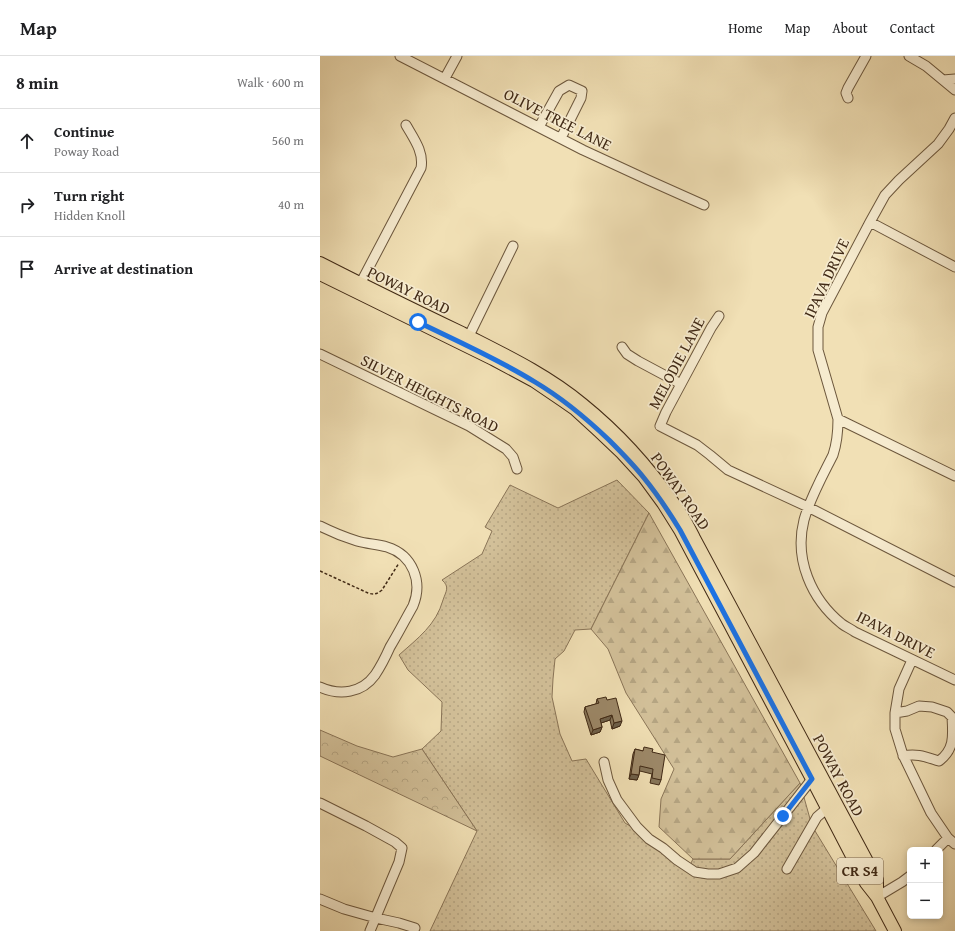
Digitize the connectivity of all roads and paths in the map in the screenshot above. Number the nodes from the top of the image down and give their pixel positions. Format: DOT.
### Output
graph roads {
  1 [pos="400,56"];
  2 [pos="457,56"];
  3 [pos="866,56"];
  4 [pos="909,56"];
  5 [pos="445,78"];
  6 [pos="955,79"];
  7 [pos="943,80"];
  8 [pos="955,90"];
  9 [pos="848,98"];
  10 [pos="955,118"];
  11 [pos="406,125"];
  12 [pos="539,127"];
  13 [pos="561,138"];
  14 [pos="704,205"];
  15 [pos="870,222"];
  16 [pos="513,246"];
  17 [pos="320,263"];
  18 [pos="955,267"];
  19 [pos="320,274"];
  20 [pos="358,288"];
  21 [pos="719,316"];
  22 [pos="467,341"];
  23 [pos="622,347"];
  24 [pos="320,354"];
  25 [pos="681,384"];
  26 [pos="838,419"];
  27 [pos="517,469"];
  28 [pos="955,476"];
  29 [pos="808,507"];
  30 [pos="320,526"];
  31 [pos="404,556"];
  32 [pos="320,571"];
  33 [pos="955,582"];
  34 [pos="912,660"];
  35 [pos="955,680"];
  36 [pos="320,687"];
  37 [pos="895,713"];
  38 [pos="903,756"];
  39 [pos="604,762"];
  40 [pos="812,779"];
  41 [pos="320,803"];
  42 [pos="832,805"];
  43 [pos="951,841"];
  44 [pos="941,847"];
  45 [pos="787,869"];
  46 [pos="907,878"];
  47 [pos="877,897"];
  48 [pos="320,899"];
  49 [pos="376,918"];
  50 [pos="415,928"];
  51 [pos="370,931"];
  52 [pos="895,931"];
  1 -- 5 [label="street, OLIVE TREE LANE"];
  2 -- 5 [label="street"];
  3 -- 9 [label="street"];
  4 -- 7 [label="street"];
  5 -- 12 [label="street, OLIVE TREE LANE"];
  6 -- 7 [label="street"];
  7 -- 8 [label="street"];
  10 -- 15 [label="street, IPAVA DRIVE"];
  11 -- 20 [label="street"];
  12 -- 13 [label="street, OLIVE TREE LANE"];
  12 -- 13 [label="street"];
  13 -- 14 [label="street, OLIVE TREE LANE"];
  15 -- 18 [label="street"];
  15 -- 26 [label="street, IPAVA DRIVE"];
  16 -- 22 [label="street"];
  17 -- 20 [label="main road, POWAY ROAD / CR S4"];
  19 -- 20 [label="main road, POWAY ROAD / CR S4"];
  20 -- 22 [label="main road, POWAY ROAD / CR S4"];
  21 -- 25 [label="street, MELODIE LANE"];
  22 -- 40 [label="main road, POWAY ROAD / CR S4"];
  22 -- 42 [label="main road, POWAY ROAD / CR S4"];
  23 -- 25 [label="street"];
  24 -- 27 [label="street, SILVER HEIGHTS ROAD"];
  25 -- 29 [label="street, MELODIE LANE"];
  26 -- 28 [label="street"];
  26 -- 29 [label="street, IPAVA DRIVE"];
  29 -- 33 [label="street"];
  29 -- 34 [label="street, IPAVA DRIVE"];
  30 -- 31 [label="street"];
  31 -- 32 [label="path"];
  31 -- 36 [label="street"];
  34 -- 35 [label="street, IPAVA DRIVE"];
  34 -- 37 [label="street"];
  37 -- 38 [label="street"];
  37 -- 38 [label="street"];
  38 -- 43 [label="street"];
  39 -- 40 [label="street"];
  40 -- 42 [label="main road, POWAY ROAD / CR S4"];
  41 -- 49 [label="street"];
  42 -- 45 [label="street"];
  42 -- 47 [label="main road, POWAY ROAD / CR S4"];
  43 -- 44 [label="street"];
  46 -- 47 [label="street"];
  47 -- 52 [label="main road, POWAY ROAD / CR S4"];
  48 -- 49 [label="street"];
  49 -- 50 [label="street"];
  49 -- 51 [label="street"];
}
